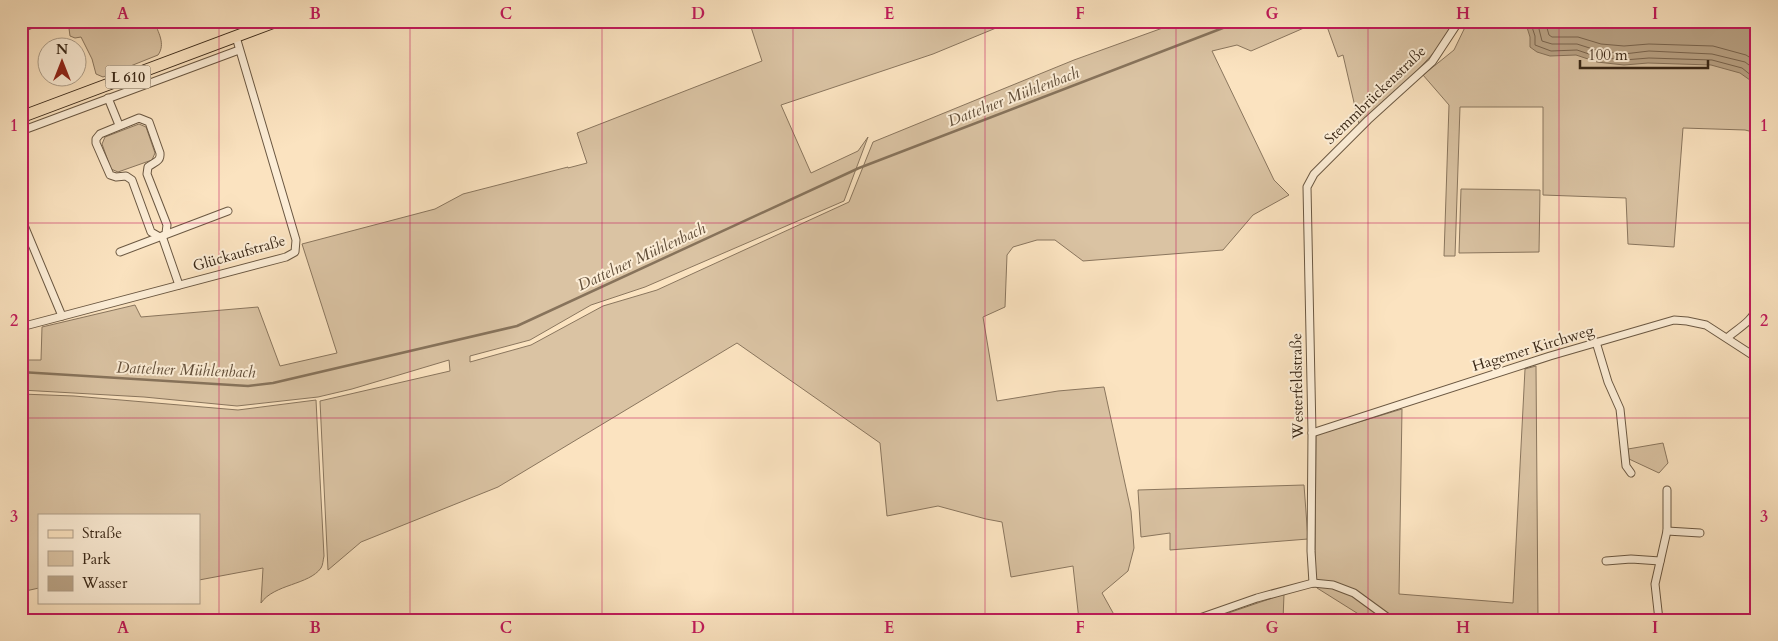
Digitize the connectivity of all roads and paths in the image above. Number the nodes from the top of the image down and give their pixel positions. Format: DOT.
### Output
graph roads {
  1 [pos="41,21"];
  2 [pos="277,21"];
  3 [pos="1459,21"];
  4 [pos="21,28"];
  5 [pos="236,37"];
  6 [pos="240,50"];
  7 [pos="108,98"];
  8 [pos="21,117"];
  9 [pos="119,126"];
  10 [pos="21,130"];
  11 [pos="1307,187"];
  12 [pos="228,211"];
  13 [pos="21,218"];
  14 [pos="162,235"];
  15 [pos="120,252"];
  16 [pos="1757,264"];
  17 [pos="179,285"];
  18 [pos="1757,300"];
  19 [pos="1757,307"];
  20 [pos="62,316"];
  21 [pos="21,327"];
  22 [pos="1726,338"];
  23 [pos="1596,342"];
  24 [pos="1757,358"];
  25 [pos="1312,433"];
  26 [pos="1631,473"];
  27 [pos="1667,490"];
  28 [pos="1667,531"];
  29 [pos="1700,533"];
  30 [pos="1606,561"];
  31 [pos="1660,561"];
  32 [pos="1312,583"];
  33 [pos="1757,619"];
  34 [pos="1194,620"];
  35 [pos="1391,620"];
  36 [pos="1659,620"];
  37 [pos="1753,620"];
  1 -- 4 [label="street"];
  2 -- 5 [label="main road, L 610"];
  3 -- 11 [label="street, Stemmbrückenstraße"];
  5 -- 6 [label="street, Glückaufstraße"];
  5 -- 8 [label="main road, L 610"];
  6 -- 7 [label="street"];
  6 -- 17 [label="street, Glückaufstraße"];
  7 -- 9 [label="street"];
  7 -- 10 [label="street"];
  9 -- 14 [label="street"];
  9 -- 14 [label="street"];
  11 -- 25 [label="street, Westerfeldstraße"];
  12 -- 14 [label="street"];
  13 -- 20 [label="street"];
  14 -- 15 [label="street"];
  14 -- 17 [label="street"];
  16 -- 18 [label="street"];
  17 -- 20 [label="street, Glückaufstraße"];
  19 -- 22 [label="street"];
  20 -- 21 [label="street, Glückaufstraße"];
  22 -- 23 [label="street, Hagemer Kirchweg"];
  22 -- 24 [label="street, Hagemer Kirchweg"];
  23 -- 25 [label="street, Hagemer Kirchweg"];
  23 -- 26 [label="street"];
  25 -- 32 [label="street, Westerfeldstraße"];
  27 -- 28 [label="street"];
  28 -- 29 [label="street"];
  28 -- 31 [label="street"];
  30 -- 31 [label="street"];
  31 -- 36 [label="street"];
  32 -- 34 [label="street"];
  32 -- 35 [label="street"];
  33 -- 37 [label="street"];
}
